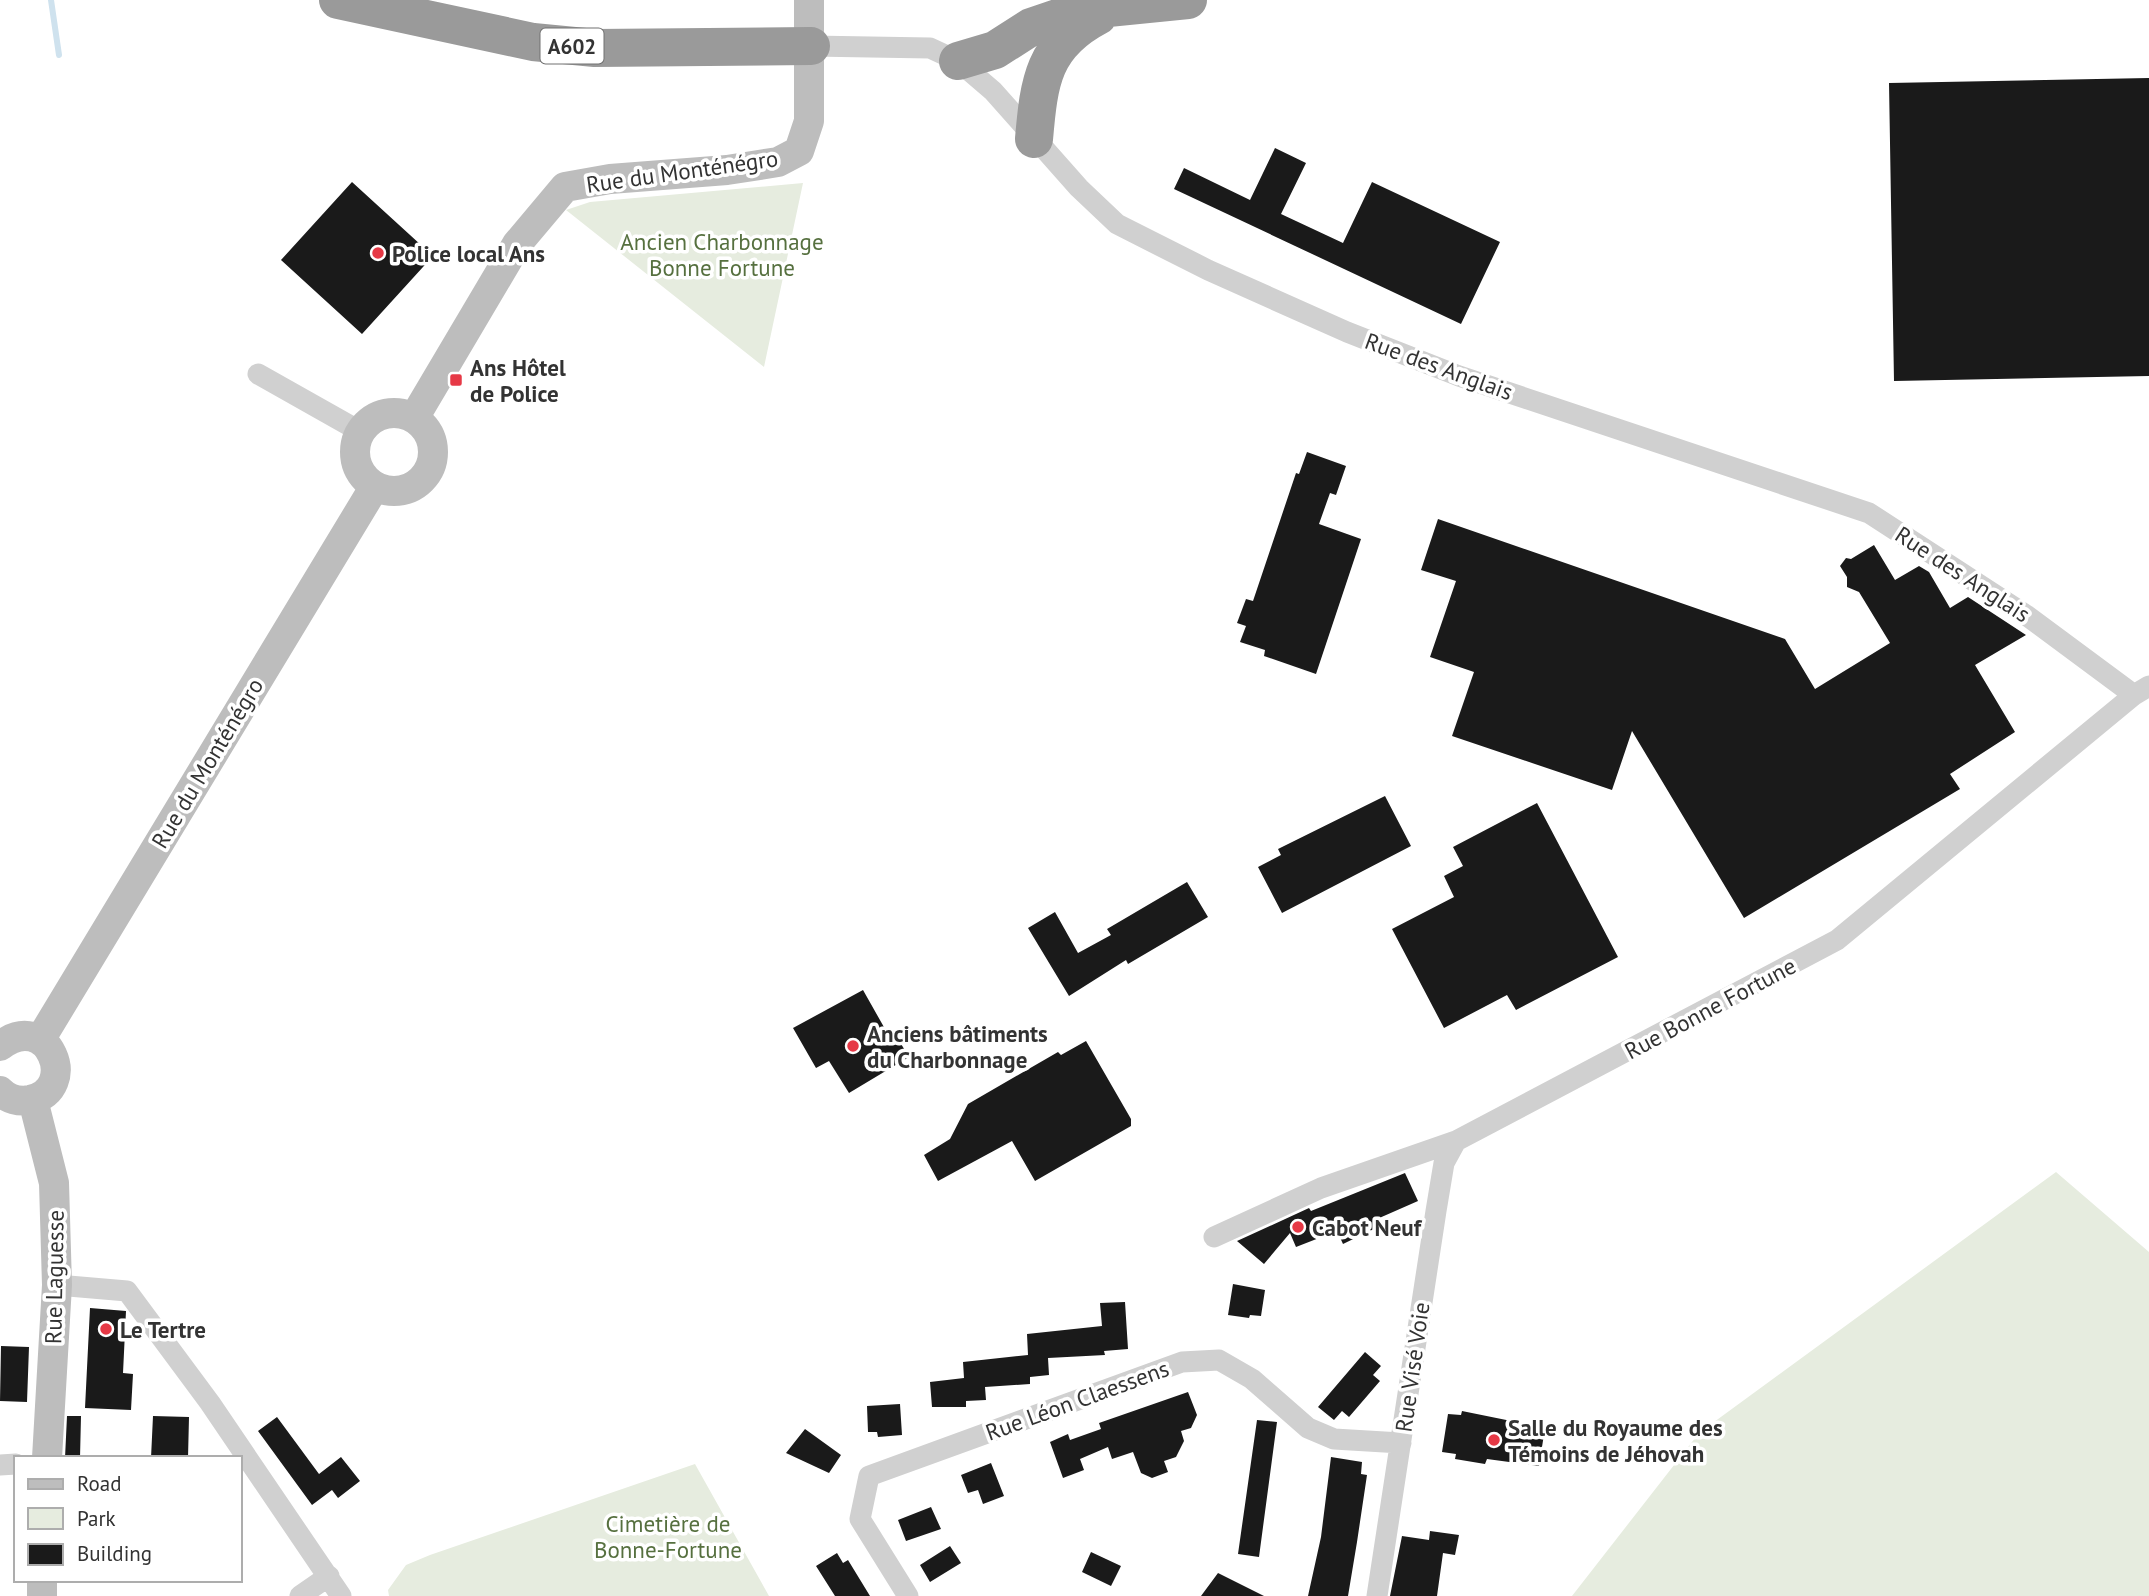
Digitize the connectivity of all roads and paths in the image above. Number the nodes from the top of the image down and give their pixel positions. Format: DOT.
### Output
graph roads {
  1 [pos="338,0"];
  2 [pos="809,0"];
  3 [pos="1188,0"];
  4 [pos="1114,9"];
  5 [pos="811,46"];
  6 [pos="958,61"];
  7 [pos="1034,139"];
  8 [pos="258,374"];
  9 [pos="414,418"];
  10 [pos="361,432"];
  11 [pos="375,486"];
  12 [pos="2142,691"];
  13 [pos="40,1040"];
  14 [pos="0,1046"];
  15 [pos="0,1091"];
  16 [pos="33,1100"];
  17 [pos="1456,1141"];
  18 [pos="1214,1237"];
  19 [pos="57,1284"];
  20 [pos="1401,1443"];
  21 [pos="47,1456"];
  22 [pos="329,1576"];
  23 [pos="300,1596"];
  24 [pos="341,1596"];
  25 [pos="908,1596"];
  26 [pos="1377,1596"];
  1 -- 5 [label="highway, A602"];
  2 -- 5 [label="street"];
  3 -- 4 [label="highway"];
  4 -- 6 [label="highway"];
  4 -- 7 [label="highway"];
  5 -- 6 [label="street, Rue des Anglais"];
  5 -- 9 [label="street, Rue du Monténégro"];
  6 -- 7 [label="street, Rue des Anglais"];
  7 -- 12 [label="street, Rue des Anglais"];
  8 -- 10 [label="street"];
  9 -- 10 [label="street"];
  9 -- 11 [label="street"];
  10 -- 11 [label="street"];
  11 -- 13 [label="street, Rue du Monténégro"];
  12 -- 17 [label="street, Rue Bonne Fortune"];
  13 -- 14 [label="street"];
  13 -- 16 [label="street"];
  15 -- 16 [label="street"];
  16 -- 19 [label="street, Rue Laguesse"];
  17 -- 18 [label="street, Rue Bonne Fortune"];
  17 -- 20 [label="street, Rue Visé Voie"];
  19 -- 21 [label="street, Rue Laguesse"];
  19 -- 22 [label="street"];
  20 -- 25 [label="street, Rue Léon Claessens"];
  20 -- 26 [label="street, Rue Visé Voie"];
  22 -- 23 [label="street"];
  22 -- 24 [label="street"];
}
